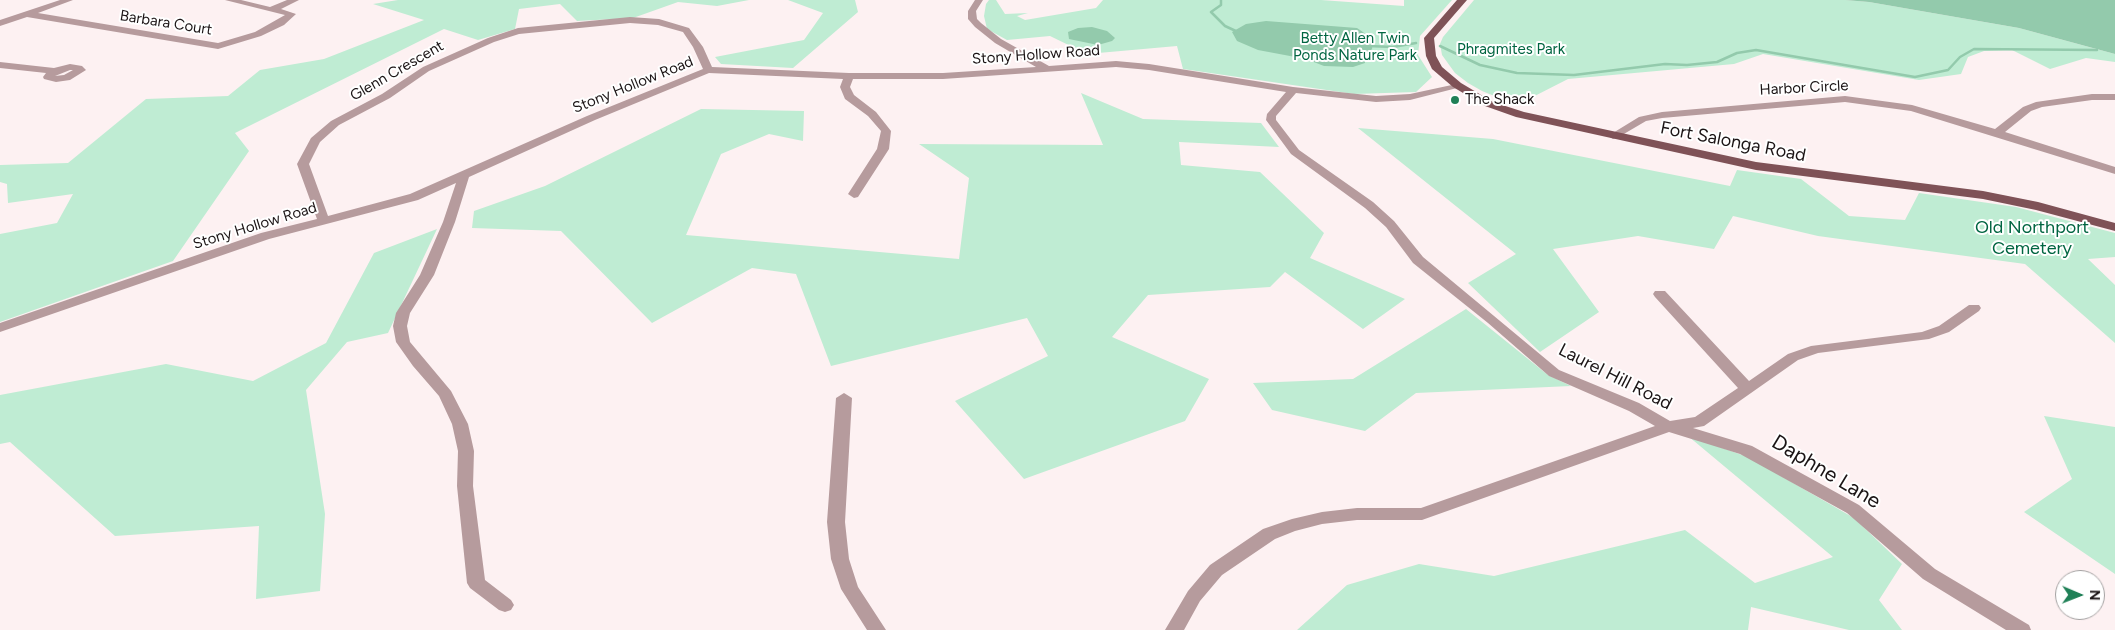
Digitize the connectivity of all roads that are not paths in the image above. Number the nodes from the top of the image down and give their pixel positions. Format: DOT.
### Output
graph roads {
  1 [pos="69,0"];
  2 [pos="229,0"];
  3 [pos="295,0"];
  4 [pos="979,0"];
  5 [pos="1462,0"];
  6 [pos="272,9"];
  7 [pos="26,14"];
  8 [pos="0,23"];
  9 [pos="0,65"];
  10 [pos="1048,69"];
  11 [pos="708,70"];
  12 [pos="54,71"];
  13 [pos="849,76"];
  14 [pos="1457,85"];
  15 [pos="1293,90"];
  16 [pos="2115,97"];
  17 [pos="1997,133"];
  18 [pos="1613,136"];
  19 [pos="2115,171"];
  20 [pos="464,175"];
  21 [pos="854,194"];
  22 [pos="324,220"];
  23 [pos="2115,227"];
  24 [pos="1660,294"];
  25 [pos="1974,308"];
  26 [pos="0,328"];
  27 [pos="1748,389"];
  28 [pos="844,398"];
  29 [pos="1668,427"];
  30 [pos="506,605"];
  31 [pos="877,630"];
  32 [pos="1174,630"];
  33 [pos="2022,630"];
  1 -- 7 [label="street"];
  2 -- 6 [label="street, Barbara Court"];
  3 -- 6 [label="street"];
  4 -- 10 [label="street"];
  5 -- 14 [label="main road, Fort Salonga Road"];
  6 -- 7 [label="street, Barbara Court"];
  7 -- 8 [label="street"];
  9 -- 12 [label="street"];
  10 -- 13 [label="street, Stony Hollow Road"];
  10 -- 15 [label="street, Stony Hollow Road"];
  11 -- 13 [label="street, Stony Hollow Road"];
  11 -- 20 [label="street, Stony Hollow Road"];
  11 -- 22 [label="street, Glenn Crescent"];
  13 -- 21 [label="street"];
  14 -- 15 [label="street, Stony Hollow Road"];
  14 -- 18 [label="main road, Fort Salonga Road"];
  15 -- 29 [label="street, Laurel Hill Road"];
  16 -- 17 [label="street"];
  17 -- 18 [label="street, Harbor Circle"];
  17 -- 19 [label="street, Harbor Circle"];
  18 -- 23 [label="main road, Fort Salonga Road"];
  20 -- 22 [label="street, Stony Hollow Road"];
  20 -- 30 [label="street"];
  22 -- 26 [label="street, Stony Hollow Road"];
  24 -- 27 [label="street"];
  25 -- 27 [label="street"];
  27 -- 29 [label="street"];
  28 -- 31 [label="street"];
  29 -- 32 [label="street, Laurel Hill Road"];
  29 -- 33 [label="street, Daphne Lane"];
}
